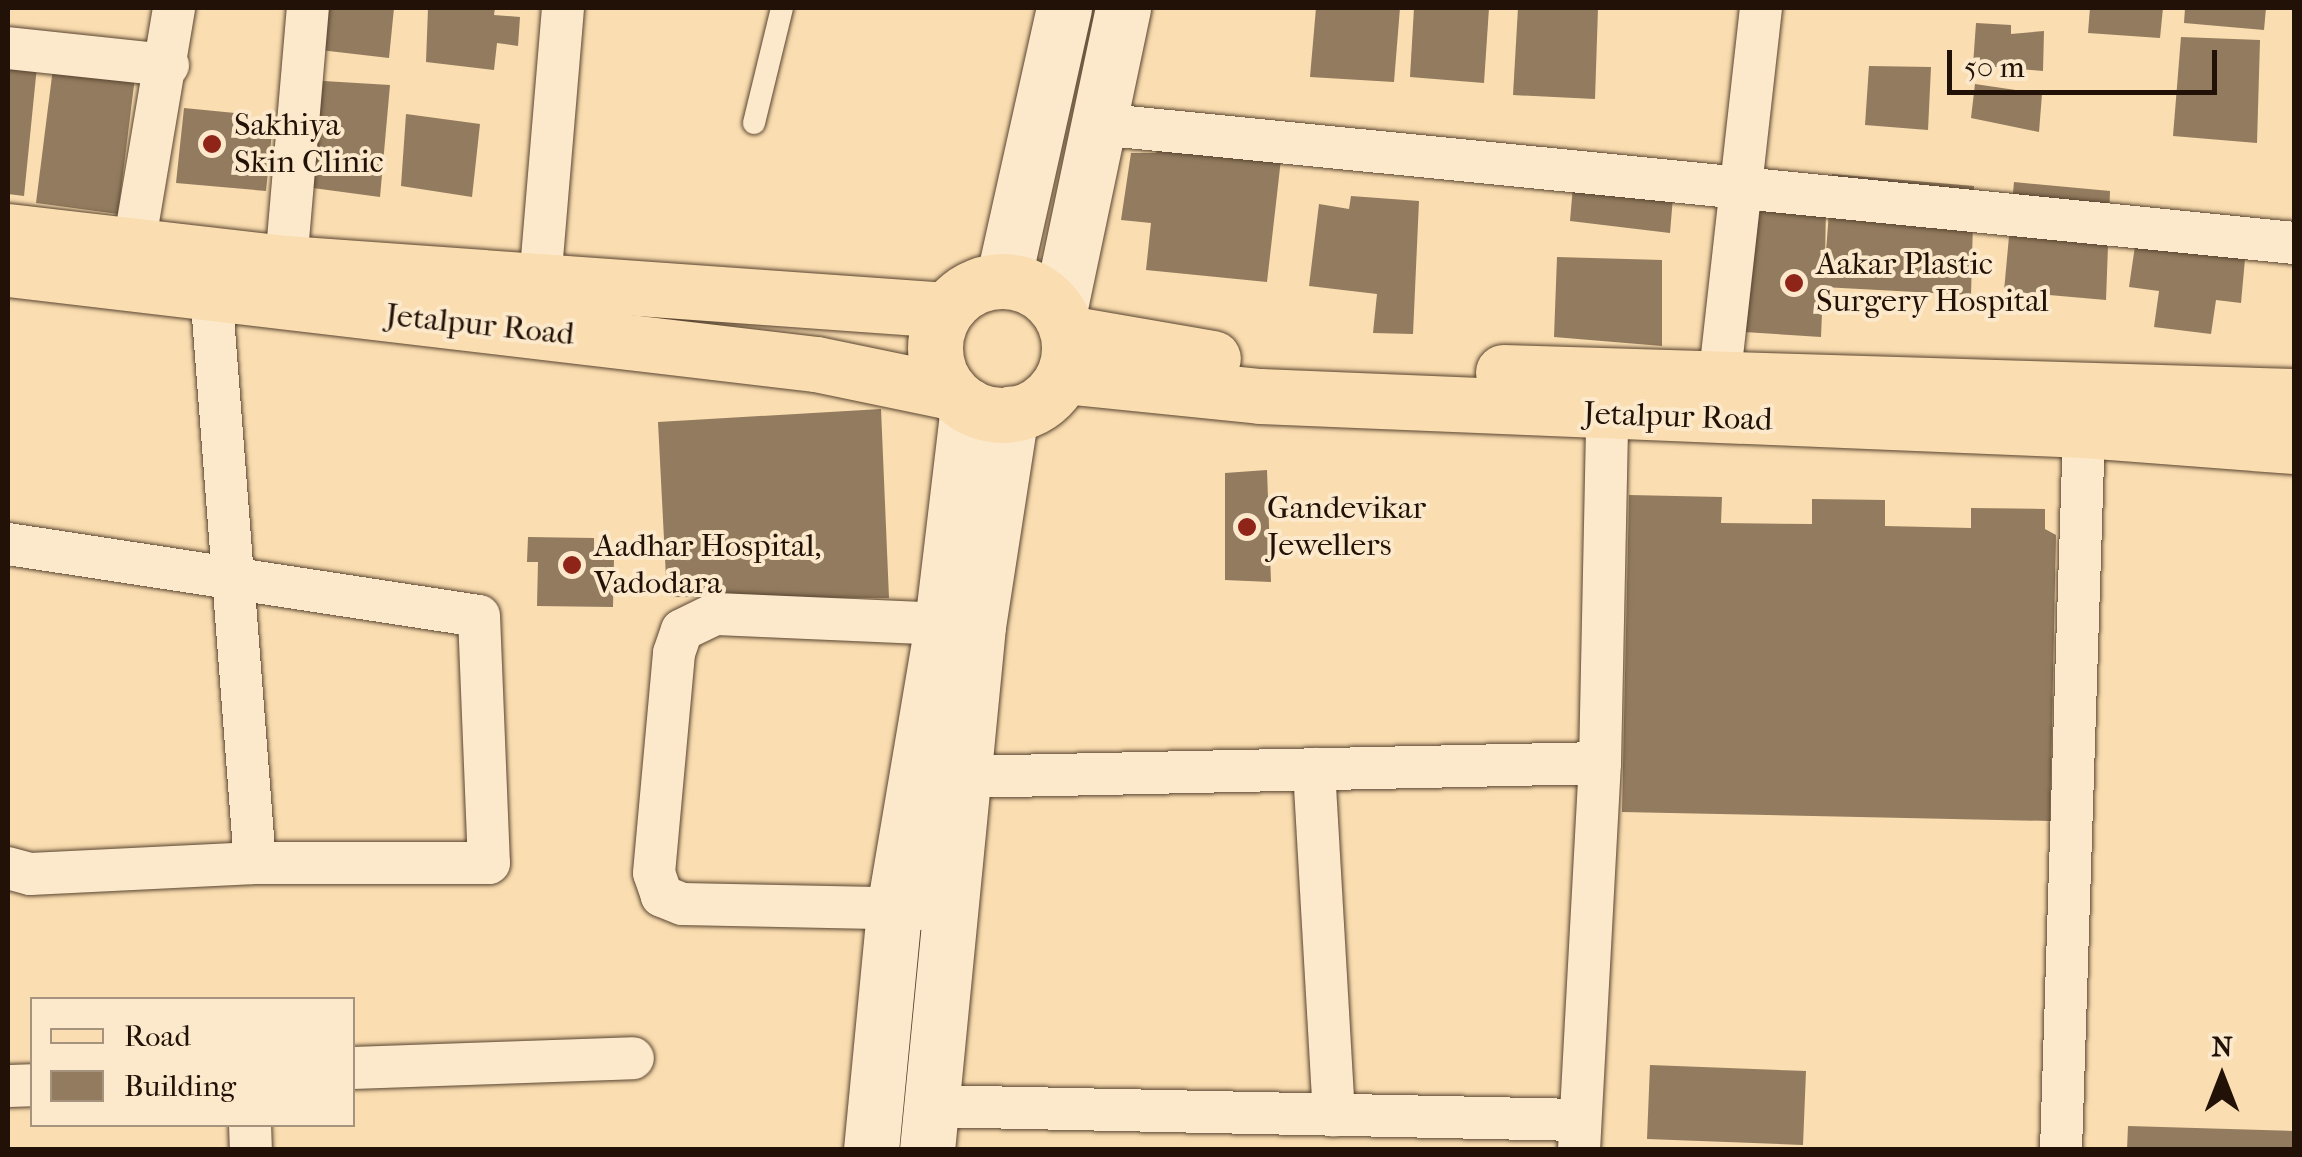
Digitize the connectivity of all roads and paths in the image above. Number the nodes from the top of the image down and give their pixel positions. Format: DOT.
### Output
graph roads {
  1 [pos="174,8"];
  2 [pos="308,8"];
  3 [pos="563,8"];
  4 [pos="782,8"];
  5 [pos="1064,8"];
  6 [pos="1123,8"];
  7 [pos="1761,8"];
  8 [pos="8,48"];
  9 [pos="168,65"];
  10 [pos="754,124"];
  11 [pos="1098,124"];
  12 [pos="1740,185"];
  13 [pos="8,230"];
  14 [pos="2294,243"];
  15 [pos="134,245"];
  16 [pos="286,262"];
  17 [pos="8,270"];
  18 [pos="210,276"];
  19 [pos="1003,280"];
  20 [pos="540,282"];
  21 [pos="946,310"];
  22 [pos="1063,341"];
  23 [pos="1608,396"];
  24 [pos="1717,400"];
  25 [pos="977,404"];
  26 [pos="2293,421"];
  27 [pos="2084,430"];
  28 [pos="8,544"];
  29 [pos="231,578"];
  30 [pos="960,625"];
  31 [pos="1600,763"];
  32 [pos="1314,769"];
  33 [pos="964,777"];
  34 [pos="254,863"];
  35 [pos="8,868"];
  36 [pos="894,909"];
  37 [pos="951,910"];
  38 [pos="633,1058"];
  39 [pos="355,1068"];
  40 [pos="1334,1115"];
  41 [pos="929,1128"];
  42 [pos="1580,1135"];
  43 [pos="871,1150"];
  44 [pos="2060,1150"];
  1 -- 9 [label="street"];
  2 -- 16 [label="street"];
  3 -- 20 [label="street"];
  4 -- 10 [label="lane"];
  5 -- 19 [label="main road"];
  6 -- 11 [label="main road"];
  7 -- 12 [label="street"];
  8 -- 9 [label="street"];
  9 -- 15 [label="street"];
  11 -- 12 [label="street"];
  11 -- 22 [label="main road"];
  12 -- 14 [label="street"];
  12 -- 24 [label="street"];
  13 -- 15 [label="main road, Jetalpur Road"];
  15 -- 18 [label="main road, Jetalpur Road"];
  16 -- 18 [label="main road, Jetalpur Road"];
  16 -- 20 [label="main road, Jetalpur Road"];
  17 -- 18 [label="main road, Jetalpur Road"];
  18 -- 25 [label="main road, Jetalpur Road"];
  18 -- 29 [label="street"];
  19 -- 21 [label="main road"];
  19 -- 22 [label="main road"];
  20 -- 21 [label="main road, Jetalpur Road"];
  21 -- 25 [label="main road"];
  22 -- 23 [label="main road, Jetalpur Road"];
  22 -- 25 [label="main road"];
  23 -- 24 [label="main road, Jetalpur Road"];
  23 -- 31 [label="street"];
  24 -- 26 [label="main road, Jetalpur Road"];
  24 -- 27 [label="main road, Jetalpur Road"];
  25 -- 30 [label="main road"];
  26 -- 27 [label="main road, Jetalpur Road"];
  27 -- 44 [label="street"];
  28 -- 29 [label="street"];
  29 -- 34 [label="street"];
  29 -- 34 [label="street"];
  30 -- 33 [label="main road"];
  30 -- 36 [label="main road"];
  30 -- 36 [label="street"];
  31 -- 32 [label="street"];
  31 -- 42 [label="street"];
  32 -- 33 [label="street"];
  32 -- 40 [label="street"];
  33 -- 37 [label="main road"];
  34 -- 35 [label="street"];
  36 -- 37 [label="street"];
  36 -- 43 [label="main road"];
  37 -- 41 [label="main road"];
  38 -- 39 [label="street"];
  40 -- 41 [label="street"];
  40 -- 42 [label="street"];
}
